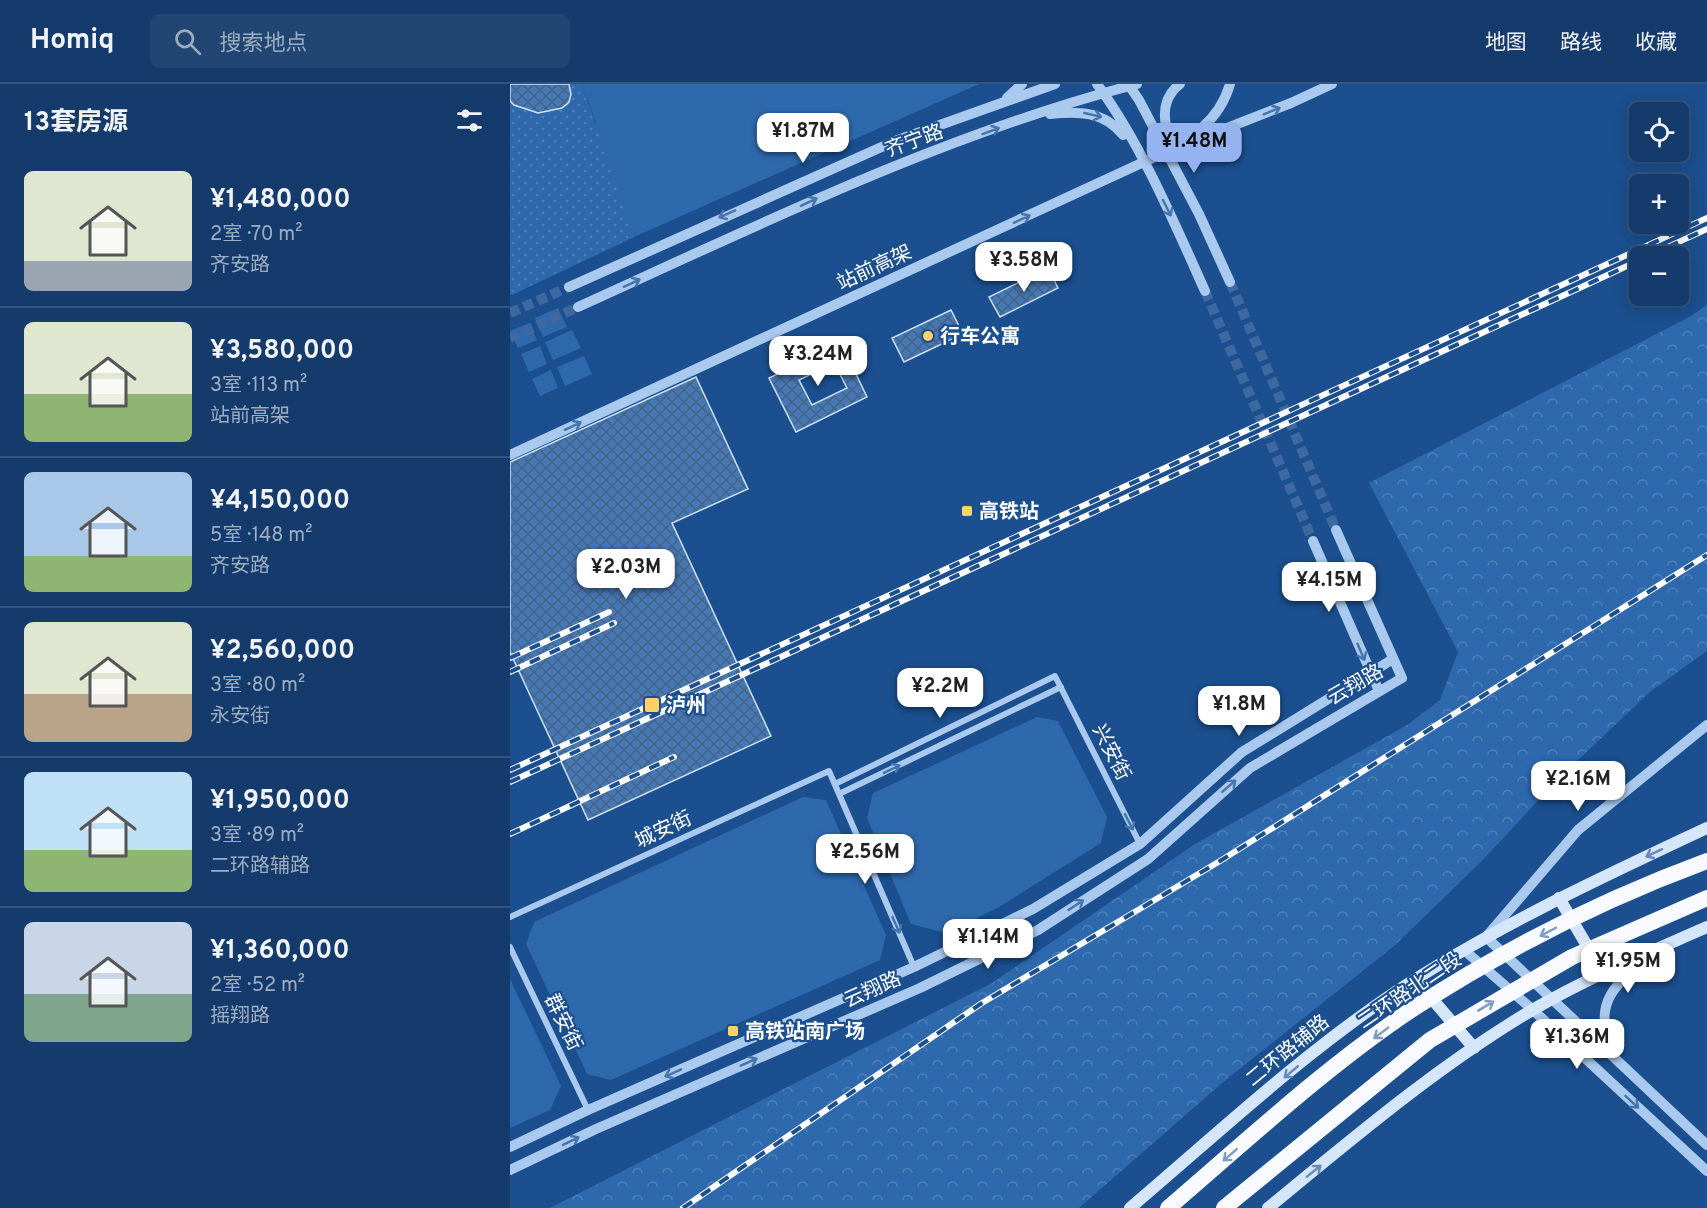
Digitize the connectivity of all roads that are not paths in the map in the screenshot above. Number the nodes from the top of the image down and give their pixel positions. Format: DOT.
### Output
graph roads {
  1 [pos="1022,84"];
  2 [pos="1054,84"];
  3 [pos="1180,84"];
  4 [pos="1230,84"];
  5 [pos="1332,84"];
  6 [pos="1131,85"];
  7 [pos="1100,88"];
  8 [pos="1001,103"];
  9 [pos="1035,115"];
  10 [pos="1139,154"];
  11 [pos="1158,156"];
  12 [pos="1180,178"];
  13 [pos="1230,282"];
  14 [pos="569,287"];
  15 [pos="1205,291"];
  16 [pos="578,307"];
  17 [pos="510,455"];
  18 [pos="1336,530"];
  19 [pos="1313,541"];
  20 [pos="1393,659"];
  21 [pos="1371,674"];
  22 [pos="1061,687"];
  23 [pos="1379,691"];
  24 [pos="1707,725"];
  25 [pos="835,784"];
  26 [pos="839,794"];
  27 [pos="1707,828"];
  28 [pos="1140,844"];
  29 [pos="1703,862"];
  30 [pos="1559,898"];
  31 [pos="1707,898"];
  32 [pos="510,917"];
  33 [pos="1707,927"];
  34 [pos="1486,937"];
  35 [pos="1671,943"];
  36 [pos="510,947"];
  37 [pos="1464,950"];
  38 [pos="914,967"];
  39 [pos="1604,973"];
  40 [pos="1416,980"];
  41 [pos="1551,999"];
  42 [pos="1533,1010"];
  43 [pos="1474,1048"];
  44 [pos="1617,1061"];
  45 [pos="588,1110"];
  46 [pos="1707,1145"];
  47 [pos="510,1147"];
  48 [pos="513,1170"];
  49 [pos="1707,1171"];
  50 [pos="1130,1208"];
  51 [pos="1168,1208"];
  52 [pos="1224,1208"];
  53 [pos="1268,1208"];
  1 -- 8 [label="street"];
  2 -- 8 [label="street, 齐宁路"];
  3 -- 12 [label="street"];
  4 -- 11 [label="street, 站前高架"];
  11 -- 5 [label="street, one-way"];
  6 -- 7 [label="street, 齐宁路"];
  6 -- 12 [label="street"];
  7 -- 9 [label="street, 齐宁路"];
  7 -- 10 [label="street"];
  8 -- 14 [label="street, 齐宁路, one-way"];
  9 -- 10 [label="street, one-way"];
  16 -- 9 [label="street, 齐宁路, one-way"];
  10 -- 15 [label="street, one-way"];
  17 -- 11 [label="street, 站前高架, one-way"];
  12 -- 13 [label="street"];
  18 -- 20 [label="street"];
  19 -- 21 [label="street, one-way"];
  20 -- 21 [label="street, 云翔路"];
  20 -- 23 [label="street, 云翔路"];
  21 -- 23 [label="street"];
  21 -- 28 [label="street, 云翔路"];
  22 -- 25 [label="street, 兴安街"];
  26 -- 22 [label="street, one-way"];
  22 -- 28 [label="street, 兴安街, one-way"];
  48 -- 23 [label="street, 云翔路, one-way"];
  24 -- 34 [label="street"];
  25 -- 26 [label="street"];
  25 -- 32 [label="street, 城安街"];
  26 -- 38 [label="street, one-way"];
  27 -- 30 [label="main road, 二环路辅路, one-way"];
  28 -- 38 [label="street, 云翔路"];
  29 -- 51 [label="highway, 二环路北二段, one-way"];
  30 -- 34 [label="main road, 二环路辅路"];
  30 -- 39 [label="main road"];
  52 -- 31 [label="highway, one-way"];
  33 -- 35 [label="main road"];
  34 -- 37 [label="main road, 二环路辅路"];
  34 -- 41 [label="street"];
  35 -- 39 [label="main road"];
  35 -- 44 [label="street"];
  36 -- 45 [label="street, 群安街"];
  37 -- 40 [label="main road, 二环路辅路"];
  37 -- 42 [label="street"];
  38 -- 45 [label="street, 云翔路, one-way"];
  39 -- 41 [label="main road"];
  40 -- 43 [label="main road"];
  40 -- 50 [label="main road, 二环路辅路, one-way"];
  41 -- 42 [label="main road"];
  41 -- 44 [label="street"];
  42 -- 43 [label="main road"];
  42 -- 49 [label="street, one-way"];
  53 -- 43 [label="main road, one-way"];
  44 -- 46 [label="street"];
  45 -- 47 [label="street, 云翔路"];
}
